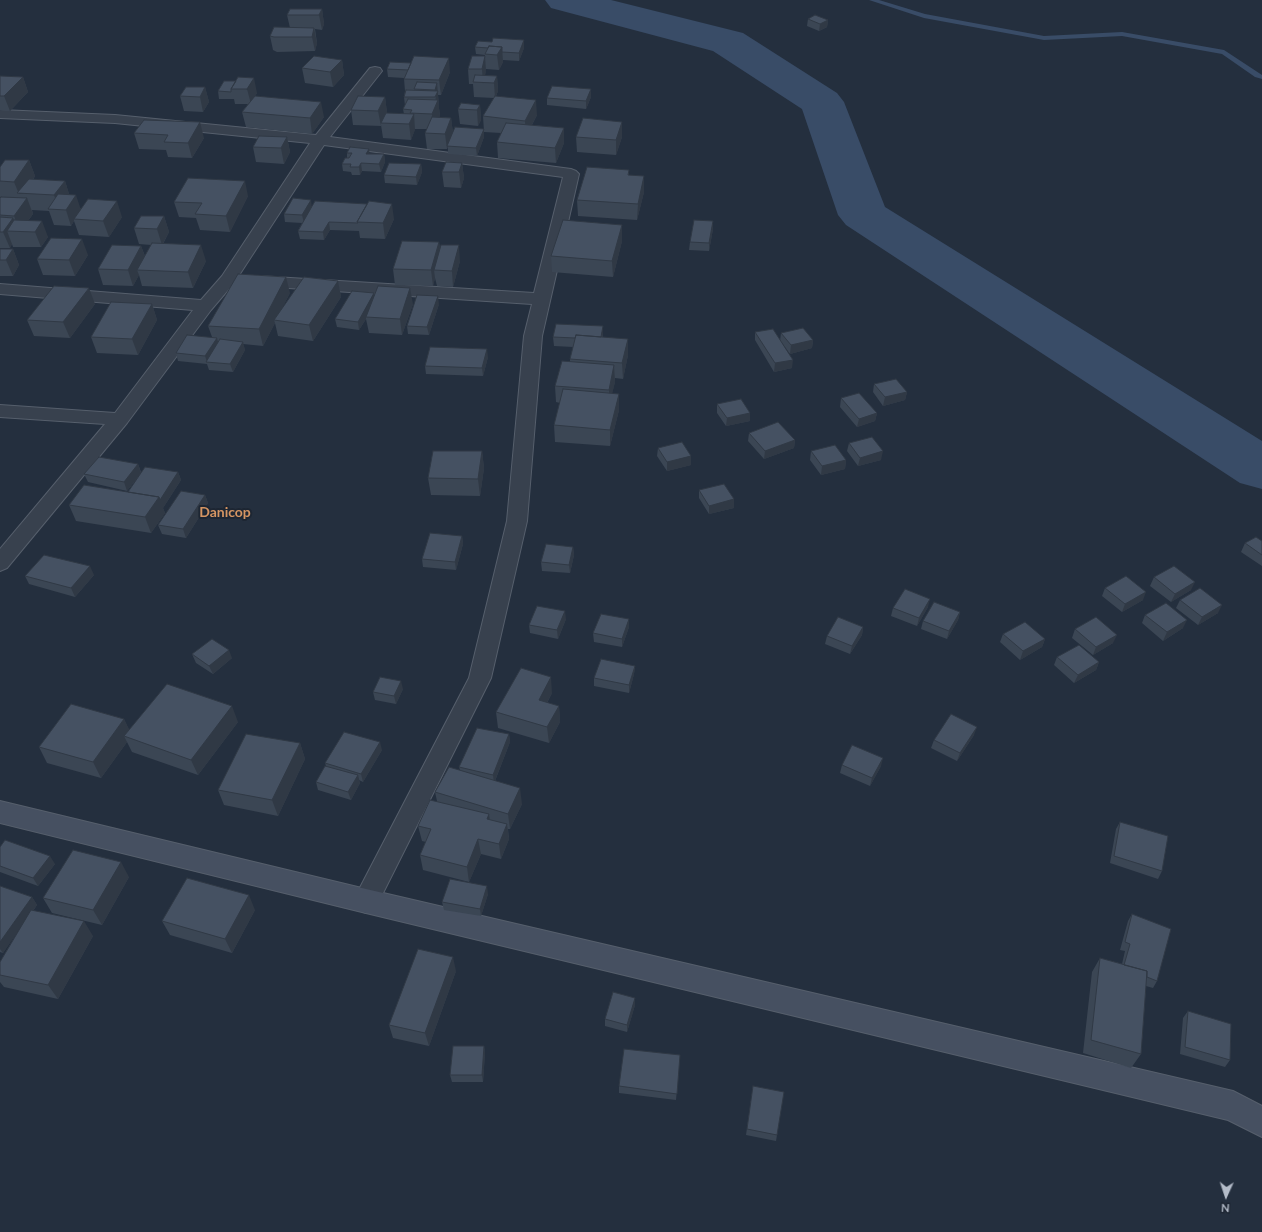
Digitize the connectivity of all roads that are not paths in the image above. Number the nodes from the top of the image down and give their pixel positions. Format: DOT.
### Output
graph roads {
  1 [pos="375,71"];
  2 [pos="0,114"];
  3 [pos="320,140"];
  4 [pos="228,279"];
  5 [pos="0,288"];
  6 [pos="540,298"];
  7 [pos="205,306"];
  8 [pos="0,411"];
  9 [pos="120,419"];
  10 [pos="0,562"];
  11 [pos="0,812"];
  12 [pos="366,901"];
  13 [pos="1262,1122"];
  1 -- 3 [label="street"];
  2 -- 3 [label="street"];
  3 -- 4 [label="street"];
  3 -- 6 [label="street"];
  4 -- 6 [label="street"];
  4 -- 7 [label="street"];
  5 -- 7 [label="street"];
  6 -- 12 [label="street"];
  7 -- 9 [label="street"];
  8 -- 9 [label="street"];
  9 -- 10 [label="street"];
  11 -- 12 [label="street"];
  12 -- 13 [label="street"];
}
